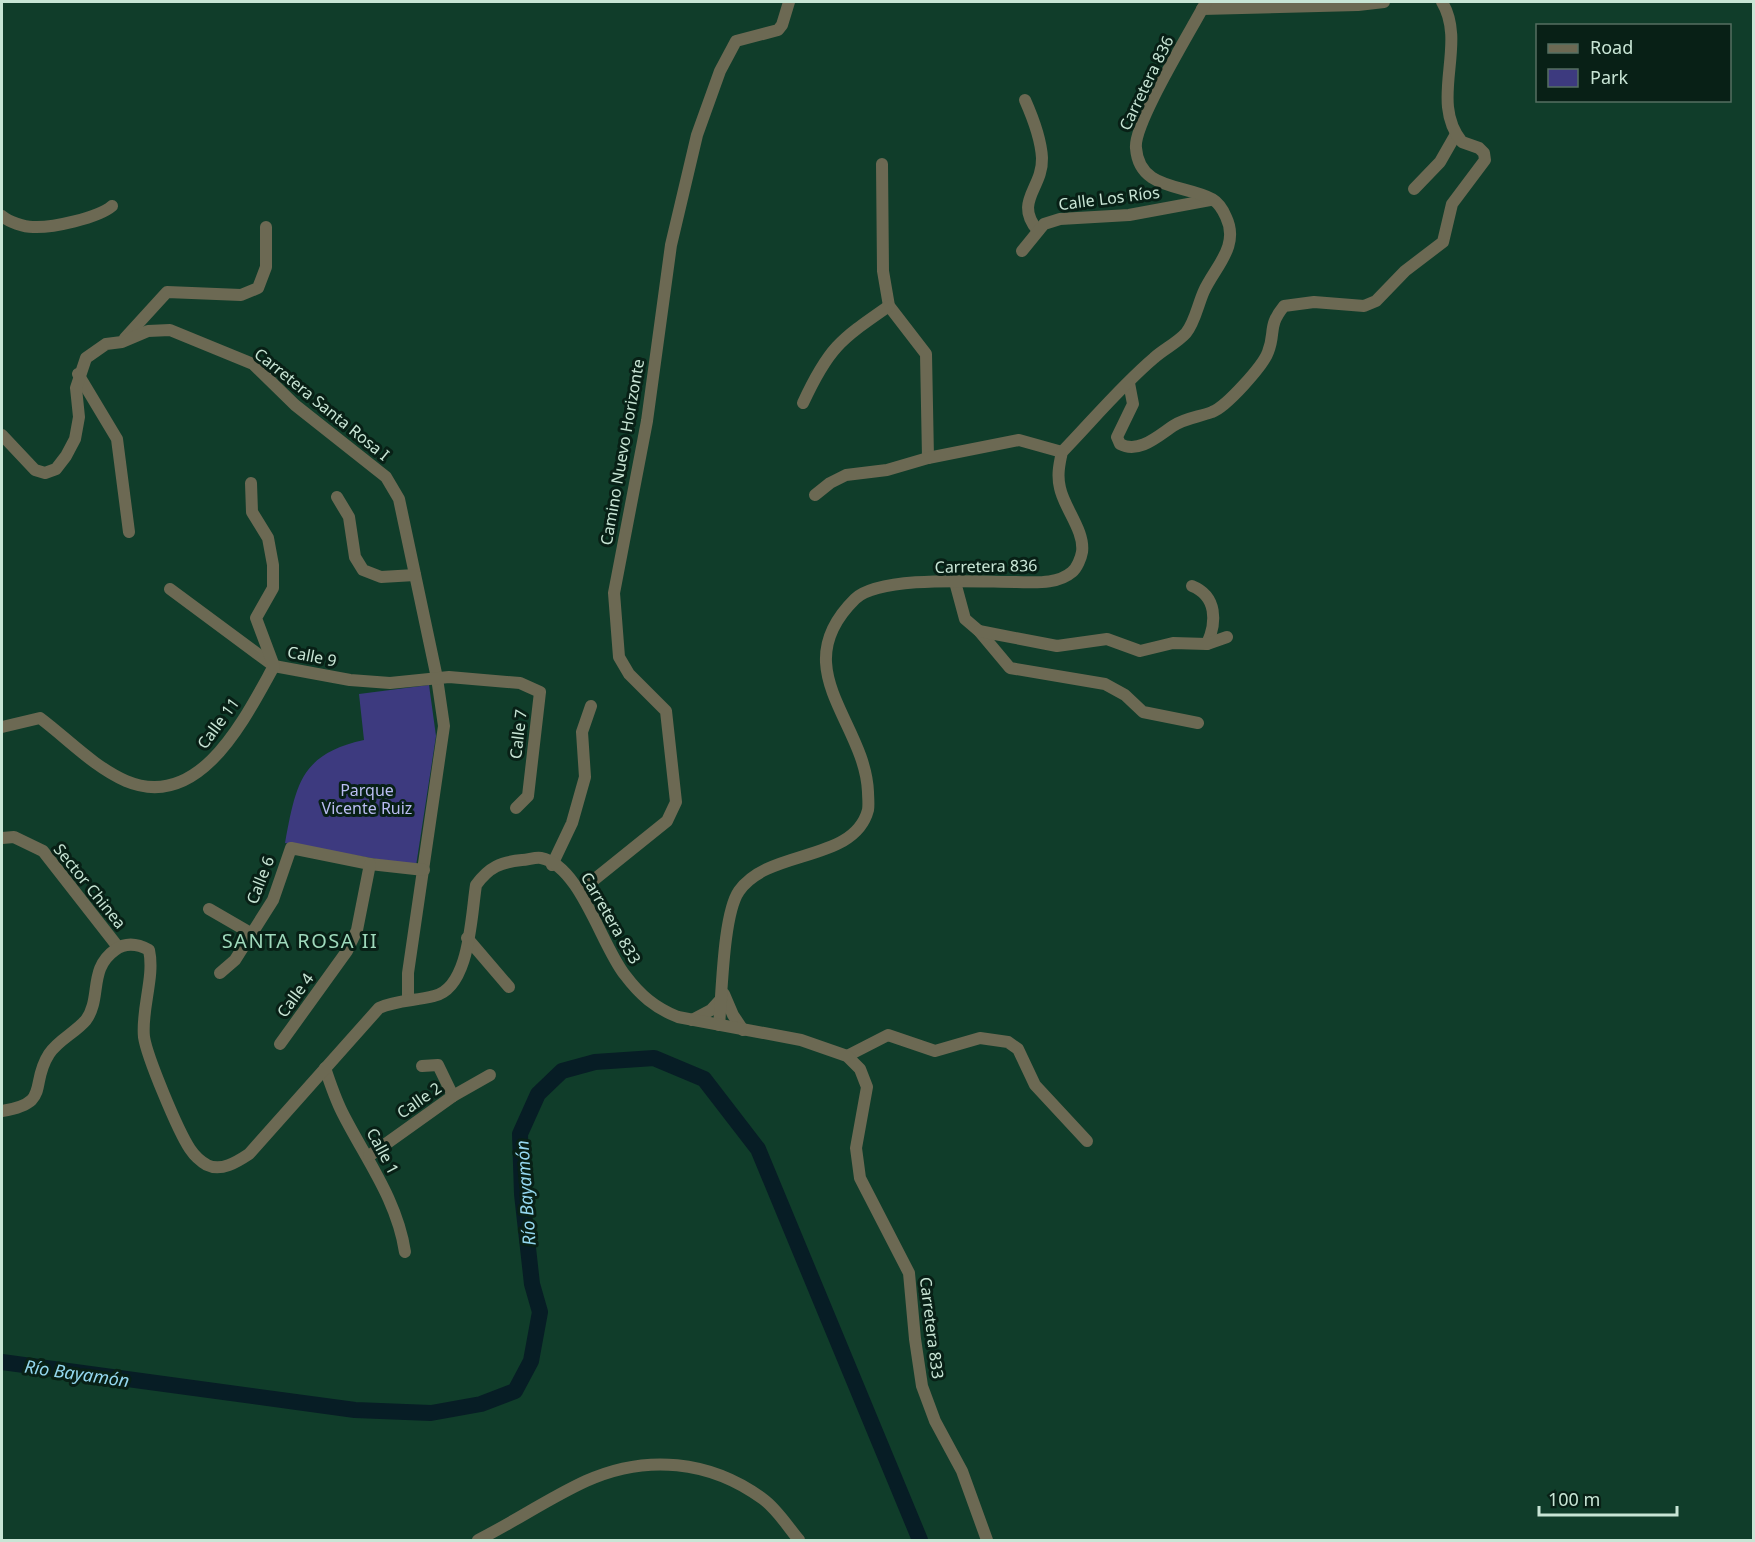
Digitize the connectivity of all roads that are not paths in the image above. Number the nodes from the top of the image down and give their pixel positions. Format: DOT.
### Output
graph roads {
  1 [pos="789,2"];
  2 [pos="1384,2"];
  3 [pos="1442,2"];
  4 [pos="1204,5"];
  5 [pos="1025,100"];
  6 [pos="1456,134"];
  7 [pos="882,164"];
  8 [pos="1414,189"];
  9 [pos="1213,200"];
  10 [pos="112,206"];
  11 [pos="2,216"];
  12 [pos="266,227"];
  13 [pos="1038,231"];
  14 [pos="1022,251"];
  15 [pos="889,306"];
  16 [pos="122,342"];
  17 [pos="78,374"];
  18 [pos="1129,383"];
  19 [pos="804,403"];
  20 [pos="2,435"];
  21 [pos="1062,452"];
  22 [pos="928,458"];
  23 [pos="251,483"];
  24 [pos="815,495"];
  25 [pos="338,497"];
  26 [pos="129,532"];
  27 [pos="415,575"];
  28 [pos="955,582"];
  29 [pos="1192,586"];
  30 [pos="170,589"];
  31 [pos="979,631"];
  32 [pos="1227,637"];
  33 [pos="1207,644"];
  34 [pos="274,666"];
  35 [pos="437,678"];
  36 [pos="591,706"];
  37 [pos="1198,723"];
  38 [pos="2,727"];
  39 [pos="516,808"];
  40 [pos="2,838"];
  41 [pos="370,864"];
  42 [pos="552,865"];
  43 [pos="424,870"];
  44 [pos="580,891"];
  45 [pos="209,909"];
  46 [pos="254,934"];
  47 [pos="467,938"];
  48 [pos="118,947"];
  49 [pos="220,973"];
  50 [pos="509,987"];
  51 [pos="722,994"];
  52 [pos="408,999"];
  53 [pos="692,1020"];
  54 [pos="719,1025"];
  55 [pos="743,1030"];
  56 [pos="279,1044"];
  57 [pos="847,1056"];
  58 [pos="422,1066"];
  59 [pos="325,1068"];
  60 [pos="490,1075"];
  61 [pos="453,1096"];
  62 [pos="2,1111"];
  63 [pos="1087,1141"];
  64 [pos="369,1156"];
  65 [pos="405,1252"];
  66 [pos="477,1540"];
  67 [pos="799,1540"];
  68 [pos="987,1540"];
  1 -- 44 [label="street, Camino Nuevo Horizonte"];
  2 -- 4 [label="street"];
  3 -- 6 [label="street"];
  4 -- 9 [label="street, Carretera 836"];
  5 -- 13 [label="street"];
  6 -- 8 [label="street"];
  6 -- 18 [label="street"];
  7 -- 15 [label="street"];
  9 -- 13 [label="street, Calle Los Ríos"];
  9 -- 18 [label="street"];
  10 -- 11 [label="street"];
  12 -- 16 [label="street"];
  13 -- 14 [label="street, Calle Los Ríos"];
  15 -- 19 [label="street"];
  15 -- 22 [label="street"];
  16 -- 17 [label="street, Carretera Santa Rosa I"];
  16 -- 27 [label="street, Carretera Santa Rosa I"];
  17 -- 20 [label="street"];
  17 -- 26 [label="street"];
  18 -- 21 [label="street"];
  21 -- 22 [label="street"];
  21 -- 28 [label="street, Carretera 836"];
  22 -- 24 [label="street"];
  23 -- 34 [label="street"];
  25 -- 27 [label="street"];
  27 -- 35 [label="street, Carretera Santa Rosa I"];
  28 -- 31 [label="street"];
  28 -- 51 [label="street, Carretera 836"];
  29 -- 33 [label="street"];
  30 -- 34 [label="street, Calle 9"];
  31 -- 33 [label="street"];
  31 -- 37 [label="street"];
  32 -- 33 [label="street"];
  34 -- 35 [label="street, Calle 9"];
  34 -- 38 [label="street, Calle 11"];
  35 -- 39 [label="street, Calle 7"];
  35 -- 43 [label="street, Carretera Santa Rosa I"];
  36 -- 42 [label="street"];
  40 -- 48 [label="street, Sector Chinea"];
  41 -- 43 [label="street, Calle 6"];
  41 -- 46 [label="street, Calle 6"];
  41 -- 56 [label="street, Calle 4"];
  42 -- 44 [label="street, Carretera 833"];
  42 -- 47 [label="street"];
  43 -- 52 [label="street, Carretera Santa Rosa I"];
  44 -- 53 [label="street, Carretera 833"];
  45 -- 46 [label="street"];
  46 -- 49 [label="street, Calle 6"];
  47 -- 50 [label="street"];
  47 -- 52 [label="street"];
  48 -- 59 [label="street"];
  48 -- 62 [label="street"];
  51 -- 53 [label="street"];
  51 -- 54 [label="street, Carretera 836"];
  51 -- 55 [label="street"];
  52 -- 59 [label="street"];
  53 -- 54 [label="street, Carretera 833"];
  54 -- 55 [label="street, Carretera 833"];
  55 -- 57 [label="street, Carretera 833"];
  57 -- 63 [label="street"];
  57 -- 68 [label="street, Carretera 833"];
  58 -- 61 [label="street"];
  59 -- 64 [label="street, Calle 1"];
  60 -- 61 [label="street, Calle 2"];
  61 -- 64 [label="street, Calle 2"];
  64 -- 65 [label="street, Calle 1"];
  66 -- 67 [label="street"];
}
